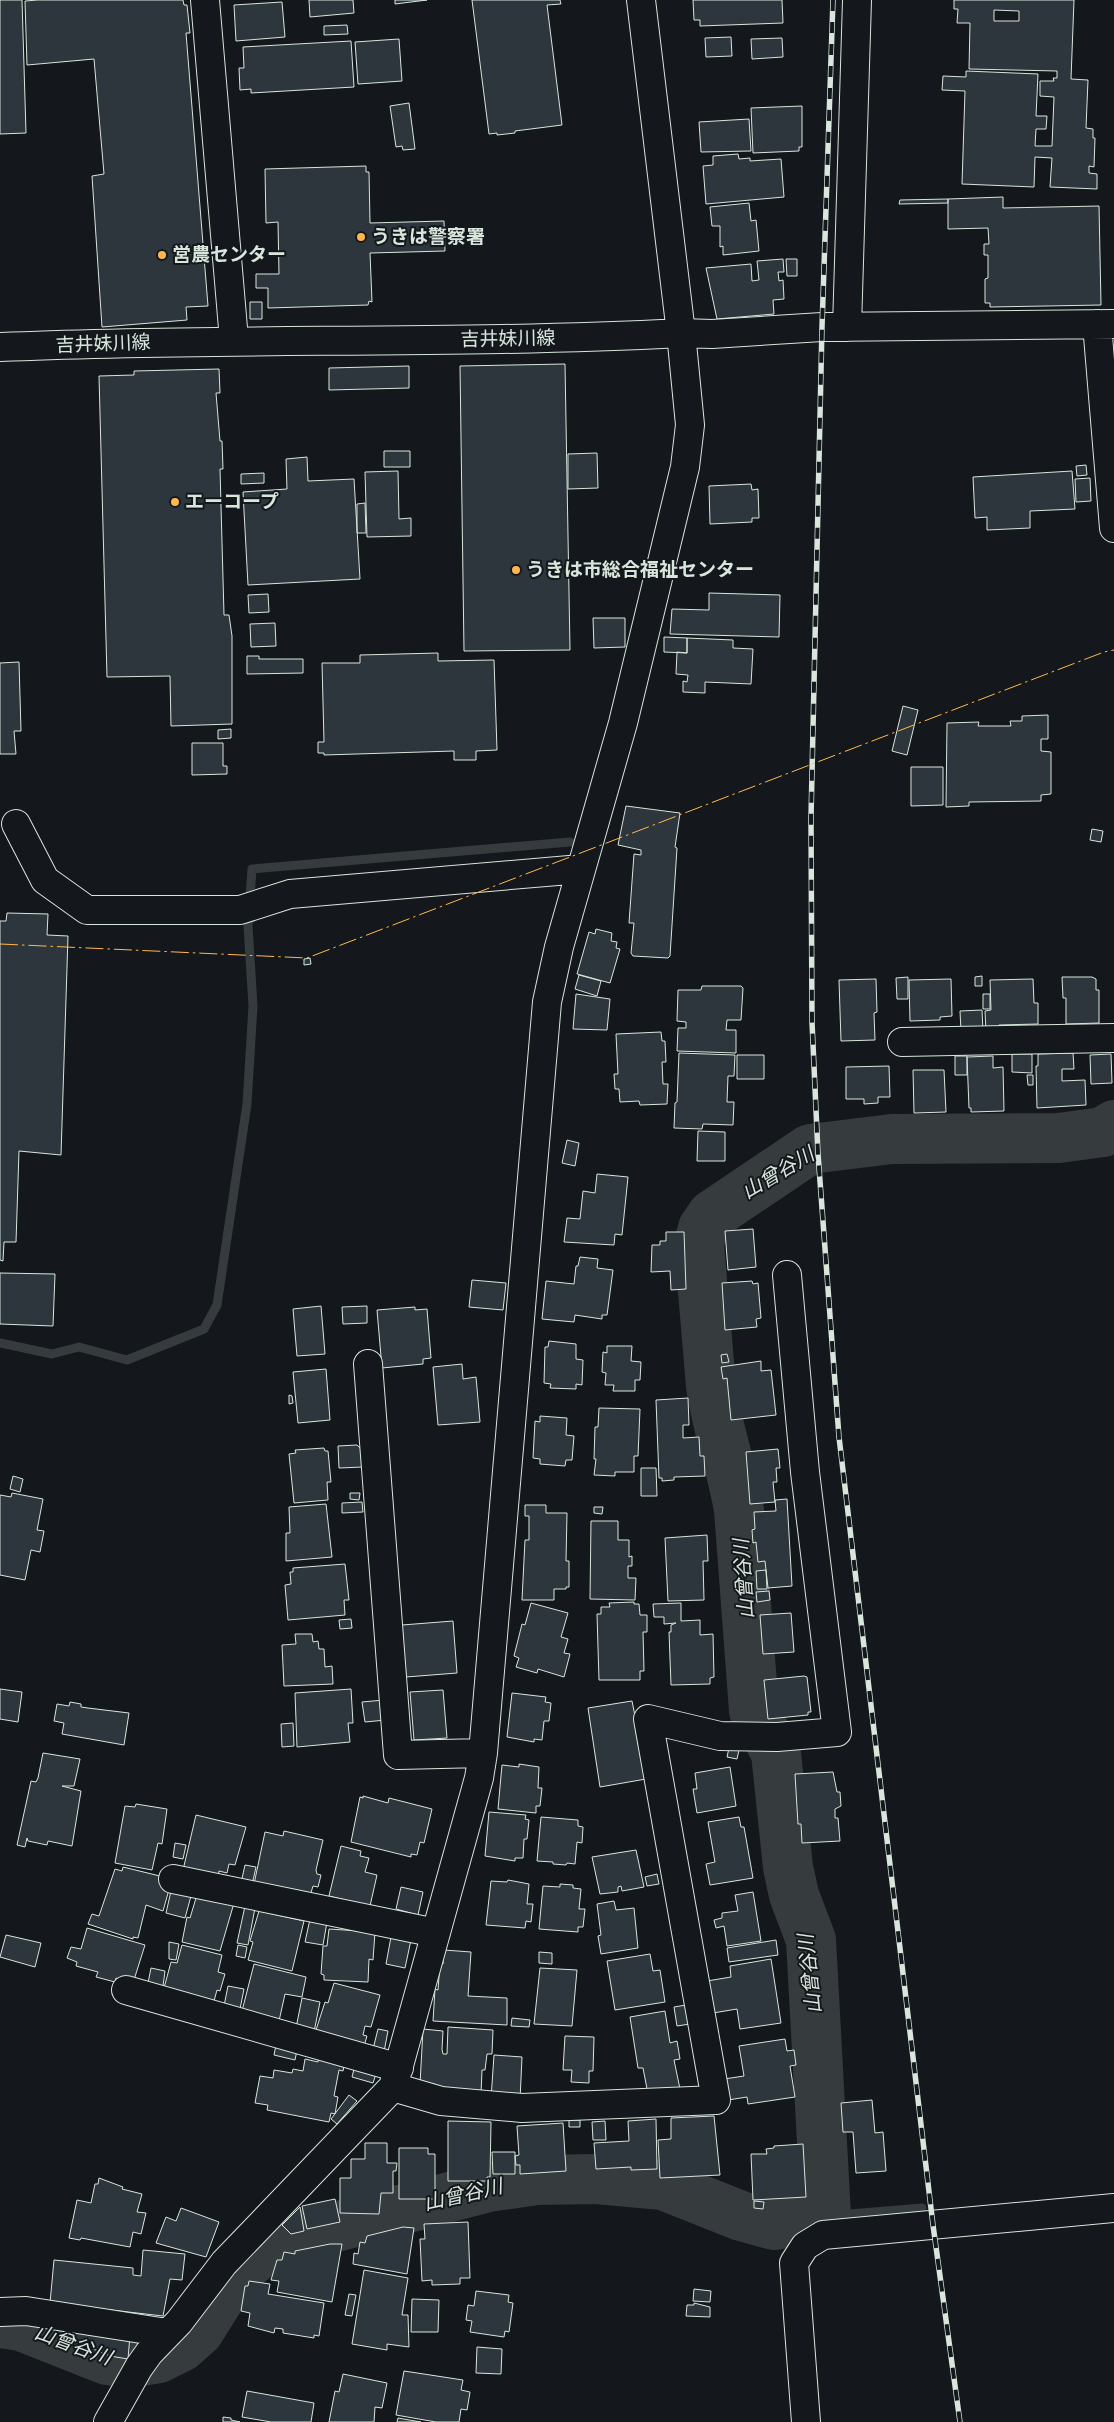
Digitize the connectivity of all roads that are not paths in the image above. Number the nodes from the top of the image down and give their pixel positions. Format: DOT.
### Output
graph roads {
  1 [pos="205,0"];
  2 [pos="641,0"];
  3 [pos="857,0"];
  4 [pos="1106,324"];
  5 [pos="846,327"];
  6 [pos="681,333"];
  7 [pos="234,340"];
  8 [pos="0,347"];
  9 [pos="1114,528"];
  10 [pos="16,824"];
  11 [pos="581,869"];
  12 [pos="1114,1038"];
  13 [pos="902,1042"];
  14 [pos="787,1275"];
  15 [pos="368,1364"];
  16 [pos="483,1753"];
  17 [pos="173,1879"];
  18 [pos="436,1933"];
  19 [pos="126,1990"];
  20 [pos="396,2078"];
  21 [pos="1114,2208"];
  22 [pos="0,2312"];
  23 [pos="167,2333"];
  24 [pos="108,2422"];
  25 [pos="806,2422"];
  1 -- 7 [label="street"];
  2 -- 6 [label="street"];
  3 -- 5 [label="street"];
  4 -- 5 [label="street, 吉井妹川線"];
  4 -- 9 [label="street"];
  5 -- 6 [label="street, 吉井妹川線"];
  6 -- 7 [label="street, 吉井妹川線"];
  6 -- 11 [label="street"];
  7 -- 8 [label="street, 吉井妹川線"];
  10 -- 11 [label="street"];
  11 -- 16 [label="street"];
  12 -- 13 [label="street"];
  14 -- 20 [label="street"];
  15 -- 16 [label="street"];
  16 -- 18 [label="street"];
  17 -- 18 [label="street"];
  18 -- 20 [label="street"];
  19 -- 20 [label="street"];
  20 -- 23 [label="street"];
  21 -- 25 [label="street"];
  22 -- 23 [label="street"];
  23 -- 24 [label="street"];
}
